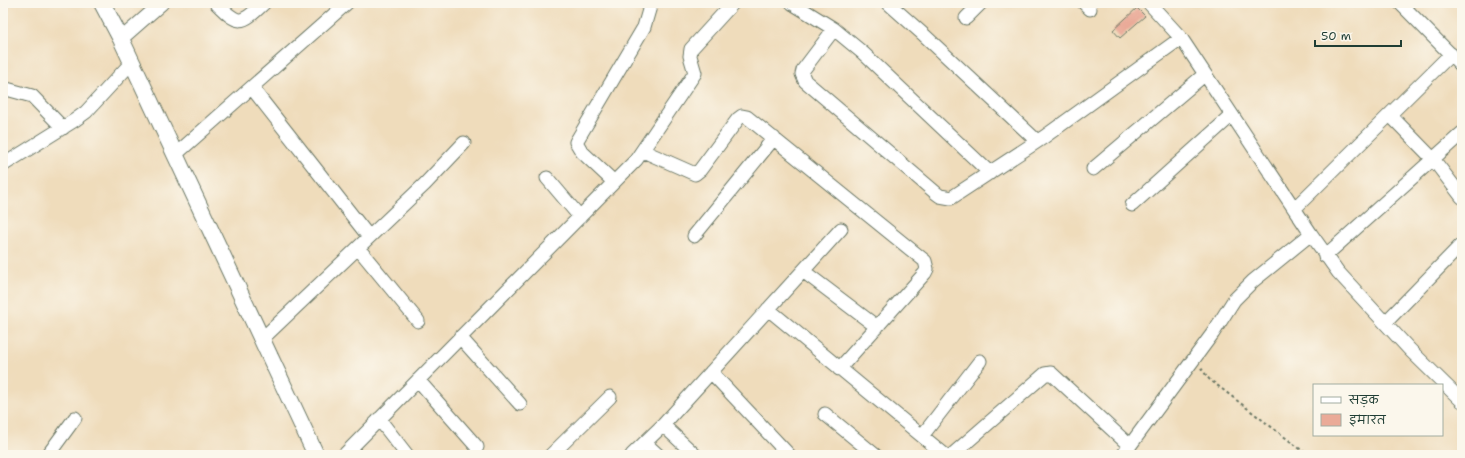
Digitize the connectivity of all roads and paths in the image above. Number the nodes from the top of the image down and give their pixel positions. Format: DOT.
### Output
graph roads {
  1 [pos="102,3"];
  2 [pos="162,3"];
  3 [pos="216,3"];
  4 [pos="264,3"];
  5 [pos="347,3"];
  6 [pos="651,3"];
  7 [pos="733,3"];
  8 [pos="792,3"];
  9 [pos="888,3"];
  10 [pos="981,3"];
  11 [pos="1149,3"];
  12 [pos="1400,3"];
  13 [pos="966,18"];
  14 [pos="834,29"];
  15 [pos="121,38"];
  16 [pos="1181,38"];
  17 [pos="1451,54"];
  18 [pos="132,62"];
  19 [pos="1462,66"];
  20 [pos="1204,75"];
  21 [pos="3,88"];
  22 [pos="252,88"];
  23 [pos="1390,115"];
  24 [pos="1231,116"];
  25 [pos="63,128"];
  26 [pos="1462,133"];
  27 [pos="774,138"];
  28 [pos="1037,141"];
  29 [pos="464,143"];
  30 [pos="643,151"];
  31 [pos="176,156"];
  32 [pos="1433,159"];
  33 [pos="3,164"];
  34 [pos="1093,169"];
  35 [pos="990,173"];
  36 [pos="547,178"];
  37 [pos="614,182"];
  38 [pos="1462,197"];
  39 [pos="1132,205"];
  40 [pos="1295,208"];
  41 [pos="580,217"];
  42 [pos="841,229"];
  43 [pos="1311,234"];
  44 [pos="694,236"];
  45 [pos="369,237"];
  46 [pos="1462,244"];
  47 [pos="358,248"];
  48 [pos="1326,256"];
  49 [pos="803,271"];
  50 [pos="768,309"];
  51 [pos="418,321"];
  52 [pos="1385,323"];
  53 [pos="877,327"];
  54 [pos="460,337"];
  55 [pos="262,339"];
  56 [pos="1198,353"];
  57 [pos="980,361"];
  58 [pos="839,369"];
  59 [pos="711,372"];
  60 [pos="418,380"];
  61 [pos="1459,393"];
  62 [pos="610,397"];
  63 [pos="520,404"];
  64 [pos="825,414"];
  65 [pos="75,418"];
  66 [pos="379,419"];
  67 [pos="663,425"];
  68 [pos="922,436"];
  69 [pos="645,443"];
  70 [pos="477,447"];
  71 [pos="1127,450"];
  72 [pos="48,455"];
  73 [pos="316,455"];
  74 [pos="344,455"];
  75 [pos="407,455"];
  76 [pos="551,455"];
  77 [pos="632,455"];
  78 [pos="658,455"];
  79 [pos="695,455"];
  80 [pos="789,455"];
  81 [pos="875,455"];
  82 [pos="944,455"];
  83 [pos="952,455"];
  84 [pos="1308,455"];
  1 -- 15 [label="street"];
  2 -- 15 [label="street"];
  3 -- 4 [label="street"];
  5 -- 22 [label="street"];
  6 -- 37 [label="street"];
  7 -- 30 [label="street"];
  8 -- 14 [label="street"];
  9 -- 28 [label="street"];
  10 -- 13 [label="street"];
  11 -- 16 [label="street"];
  12 -- 17 [label="street"];
  14 -- 35 [label="street"];
  14 -- 35 [label="street"];
  15 -- 18 [label="street"];
  16 -- 20 [label="street"];
  16 -- 28 [label="street"];
  17 -- 19 [label="street"];
  17 -- 23 [label="street"];
  18 -- 25 [label="street"];
  18 -- 31 [label="street"];
  20 -- 24 [label="street"];
  20 -- 34 [label="street"];
  21 -- 25 [label="street"];
  22 -- 31 [label="street"];
  22 -- 45 [label="street"];
  23 -- 32 [label="street"];
  23 -- 40 [label="street"];
  24 -- 39 [label="street"];
  24 -- 40 [label="street"];
  25 -- 33 [label="street"];
  26 -- 32 [label="street"];
  27 -- 30 [label="street"];
  27 -- 44 [label="street"];
  27 -- 53 [label="street"];
  28 -- 35 [label="street"];
  29 -- 45 [label="street"];
  30 -- 37 [label="street"];
  31 -- 55 [label="street"];
  32 -- 38 [label="street"];
  32 -- 48 [label="street"];
  36 -- 41 [label="street"];
  37 -- 41 [label="street"];
  40 -- 43 [label="street"];
  41 -- 54 [label="street"];
  42 -- 49 [label="street"];
  43 -- 48 [label="street"];
  43 -- 56 [label="street"];
  45 -- 47 [label="street"];
  46 -- 52 [label="street"];
  47 -- 51 [label="street"];
  47 -- 55 [label="street"];
  48 -- 52 [label="street"];
  49 -- 50 [label="street"];
  49 -- 53 [label="street"];
  50 -- 58 [label="street"];
  50 -- 59 [label="street"];
  52 -- 61 [label="street"];
  53 -- 58 [label="street"];
  54 -- 60 [label="street"];
  54 -- 63 [label="street"];
  55 -- 73 [label="street"];
  56 -- 71 [label="street"];
  56 -- 84 [label="path"];
  57 -- 68 [label="street"];
  58 -- 68 [label="street"];
  59 -- 67 [label="street"];
  59 -- 80 [label="street"];
  60 -- 66 [label="street"];
  60 -- 70 [label="street"];
  62 -- 76 [label="street"];
  64 -- 81 [label="street"];
  65 -- 72 [label="street"];
  66 -- 74 [label="street"];
  66 -- 75 [label="street"];
  67 -- 69 [label="street"];
  67 -- 79 [label="street"];
  68 -- 82 [label="street"];
  69 -- 77 [label="street"];
  69 -- 78 [label="street"];
  71 -- 83 [label="street"];
}
